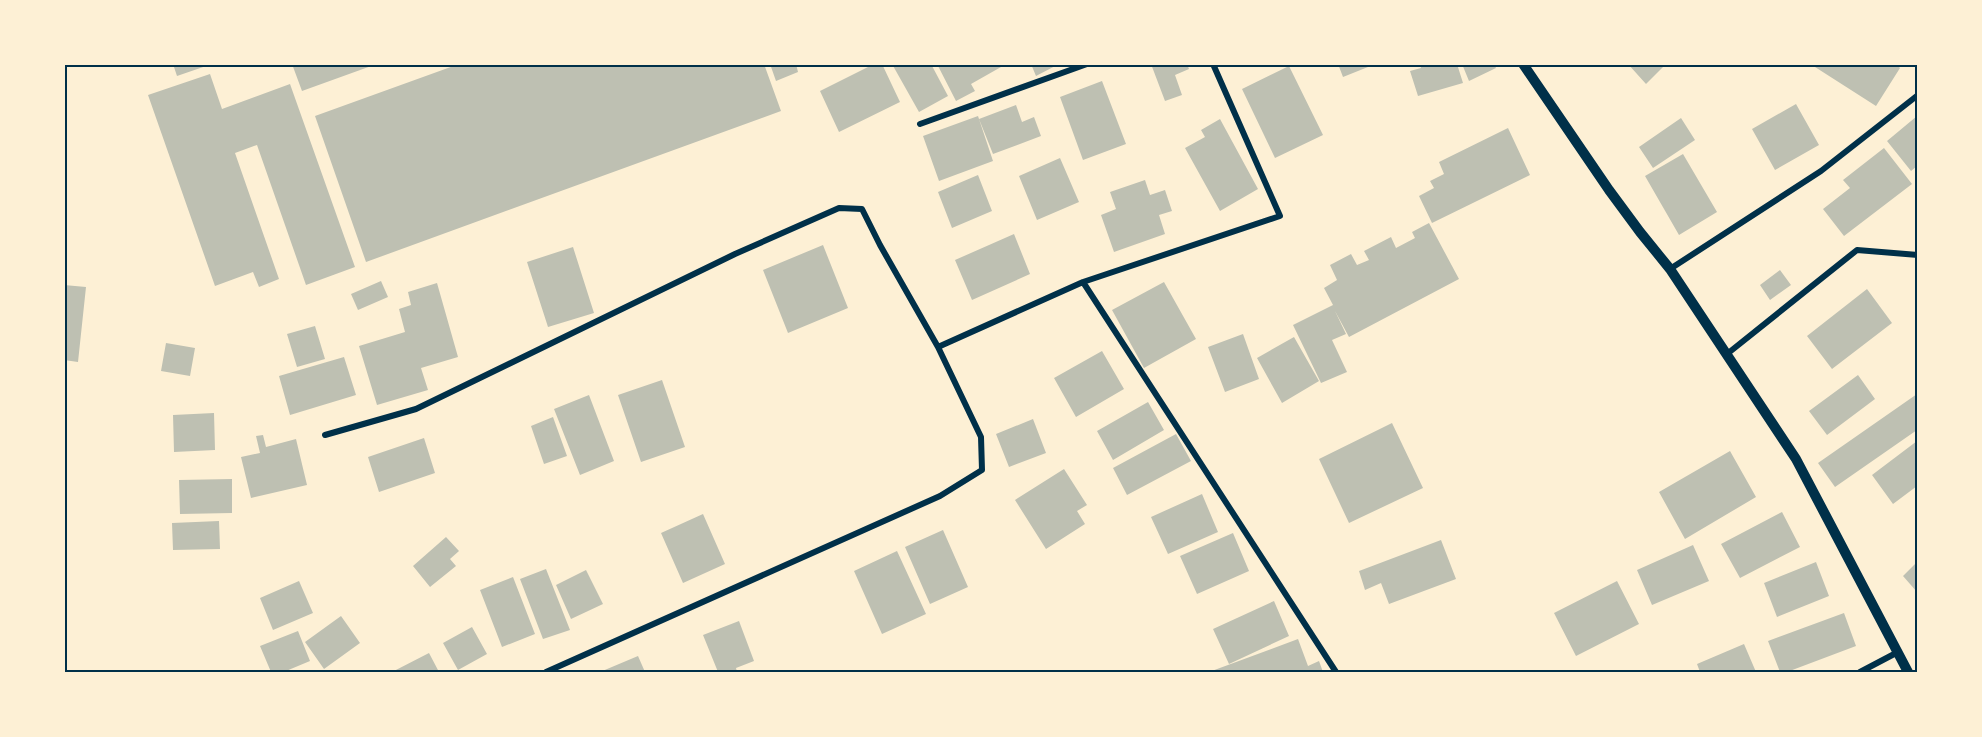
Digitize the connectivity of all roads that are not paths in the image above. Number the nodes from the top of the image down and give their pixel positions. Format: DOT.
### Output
graph roads {
  1 [pos="1087,64"];
  2 [pos="1213,64"];
  3 [pos="1523,64"];
  4 [pos="1917,95"];
  5 [pos="920,124"];
  6 [pos="1917,255"];
  7 [pos="1670,269"];
  8 [pos="1083,282"];
  9 [pos="938,347"];
  10 [pos="1727,354"];
  11 [pos="325,435"];
  12 [pos="1898,652"];
  13 [pos="546,672"];
  14 [pos="1336,672"];
  15 [pos="1860,672"];
  16 [pos="1908,672"];
  1 -- 5 [label="street"];
  2 -- 8 [label="street"];
  3 -- 7 [label="street"];
  4 -- 7 [label="street"];
  6 -- 10 [label="street"];
  7 -- 10 [label="street"];
  8 -- 9 [label="street"];
  8 -- 14 [label="street"];
  9 -- 11 [label="street"];
  9 -- 13 [label="street"];
  10 -- 12 [label="street"];
  12 -- 15 [label="street"];
  12 -- 16 [label="street"];
}
